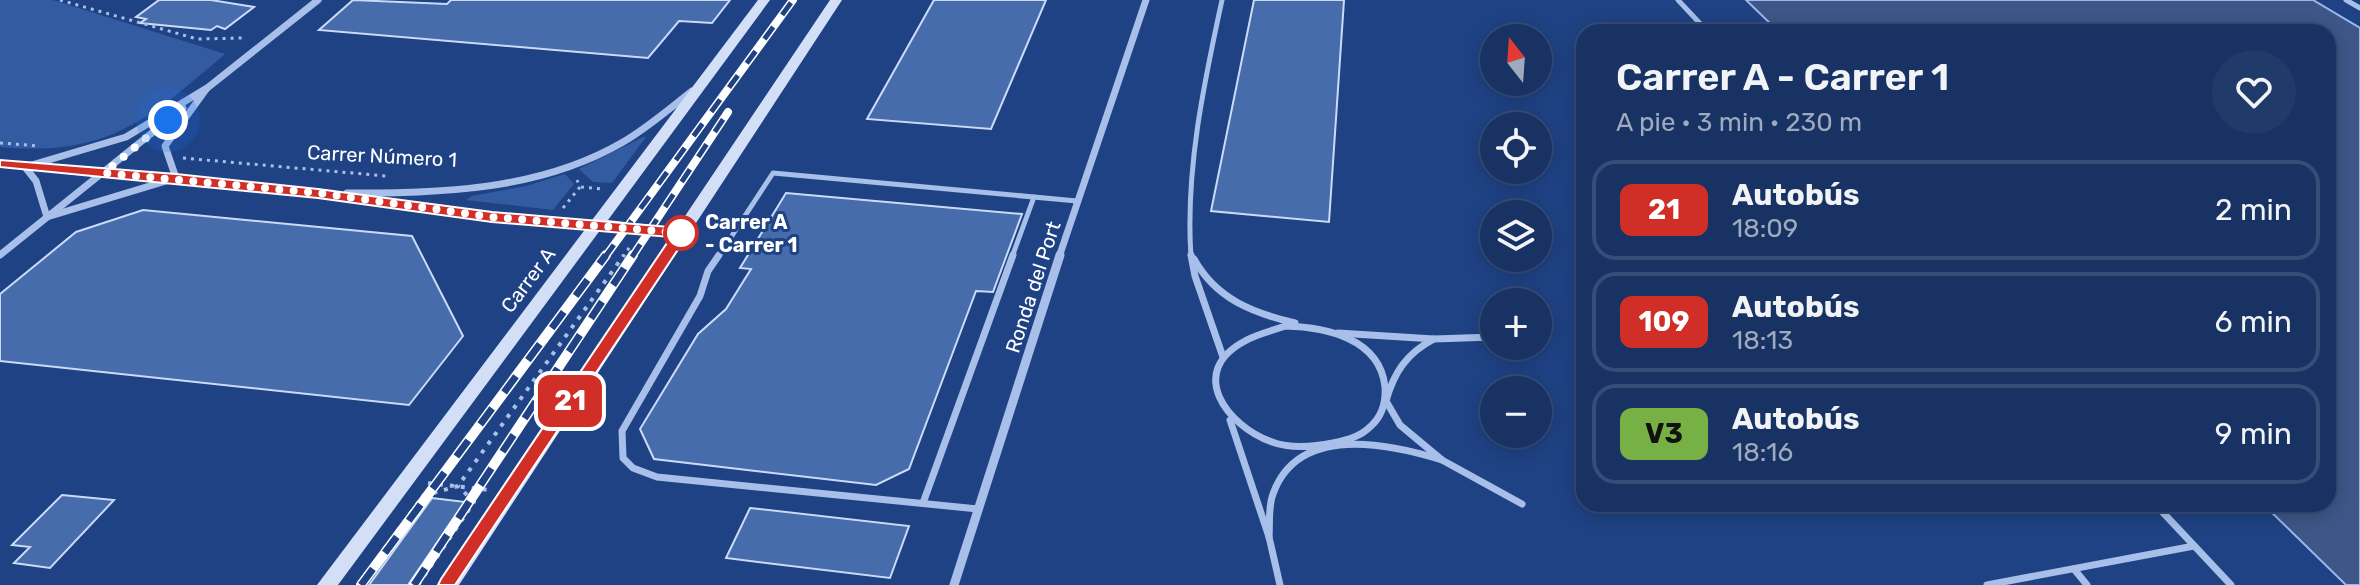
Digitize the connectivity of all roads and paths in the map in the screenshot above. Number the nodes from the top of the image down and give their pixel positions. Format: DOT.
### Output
graph roads {
  1 [pos="60,0"];
  2 [pos="318,0"];
  3 [pos="764,0"];
  4 [pos="838,0"];
  5 [pos="1146,0"];
  6 [pos="1222,0"];
  7 [pos="1678,0"];
  8 [pos="2346,0"];
  9 [pos="2360,8"];
  10 [pos="1700,24"];
  11 [pos="248,38"];
  12 [pos="699,86"];
  13 [pos="207,88"];
  14 [pos="178,157"];
  15 [pos="0,164"];
  16 [pos="25,167"];
  17 [pos="570,171"];
  18 [pos="104,173"];
  19 [pos="388,176"];
  20 [pos="176,178"];
  21 [pos="580,187"];
  22 [pos="606,189"];
  23 [pos="318,193"];
  24 [pos="1034,197"];
  25 [pos="1077,201"];
  26 [pos="561,211"];
  27 [pos="47,217"];
  28 [pos="597,224"];
  29 [pos="681,233"];
  30 [pos="633,243"];
  31 [pos="1191,252"];
  32 [pos="0,255"];
  33 [pos="1312,327"];
  34 [pos="1338,333"];
  35 [pos="1480,337"];
  36 [pos="1434,339"];
  37 [pos="1223,357"];
  38 [pos="1386,402"];
  39 [pos="1229,418"];
  40 [pos="1334,446"];
  41 [pos="1442,460"];
  42 [pos="425,482"];
  43 [pos="458,486"];
  44 [pos="489,490"];
  45 [pos="923,503"];
  46 [pos="1522,504"];
  47 [pos="978,509"];
  48 [pos="2162,512"];
  49 [pos="1269,537"];
  50 [pos="2194,546"];
  51 [pos="2074,569"];
  52 [pos="327,585"];
  53 [pos="358,585"];
  54 [pos="418,585"];
  55 [pos="448,585"];
  56 [pos="954,585"];
  57 [pos="1280,585"];
  58 [pos="1987,585"];
  59 [pos="2087,585"];
  60 [pos="2231,585"];
  1 -- 11 [label="path"];
  2 -- 13 [label="street"];
  3 -- 12 [label="main road, Carrer A"];
  4 -- 29 [label="main road"];
  5 -- 25 [label="street, Ronda del Port"];
  6 -- 31 [label="lane"];
  7 -- 10 [label="lane"];
  8 -- 9 [label="lane"];
  12 -- 23 [label="street, Carrer Número 1"];
  12 -- 28 [label="main road, Carrer A"];
  13 -- 16 [label="street"];
  13 -- 18 [label="street"];
  13 -- 20 [label="street"];
  14 -- 19 [label="path, Carrer Número 1"];
  15 -- 16 [label="street, Carrer Número 1"];
  16 -- 18 [label="street, Carrer Número 1"];
  16 -- 27 [label="street"];
  17 -- 21 [label="path"];
  18 -- 20 [label="street, Carrer Número 1"];
  18 -- 27 [label="street"];
  20 -- 23 [label="street, Carrer Número 1"];
  20 -- 27 [label="street"];
  21 -- 22 [label="path"];
  21 -- 26 [label="path"];
  23 -- 28 [label="street, Carrer Número 1"];
  24 -- 25 [label="lane"];
  24 -- 45 [label="lane"];
  24 -- 45 [label="lane"];
  25 -- 47 [label="street, Ronda del Port"];
  27 -- 32 [label="street"];
  28 -- 29 [label="main road"];
  28 -- 52 [label="main road, Carrer A"];
  29 -- 55 [label="main road"];
  30 -- 43 [label="path"];
  31 -- 33 [label="lane"];
  31 -- 37 [label="lane"];
  33 -- 34 [label="lane"];
  33 -- 37 [label="lane"];
  34 -- 36 [label="lane"];
  34 -- 38 [label="lane"];
  35 -- 36 [label="lane"];
  36 -- 38 [label="lane"];
  37 -- 39 [label="lane"];
  38 -- 40 [label="lane"];
  38 -- 41 [label="lane"];
  39 -- 40 [label="lane"];
  39 -- 49 [label="lane"];
  40 -- 41 [label="lane"];
  40 -- 49 [label="lane"];
  41 -- 46 [label="lane"];
  42 -- 43 [label="path"];
  43 -- 44 [label="path"];
  43 -- 53 [label="path"];
  43 -- 54 [label="path"];
  45 -- 47 [label="lane"];
  47 -- 56 [label="street, Ronda del Port"];
  48 -- 50 [label="lane"];
  49 -- 57 [label="lane"];
  50 -- 51 [label="lane"];
  50 -- 60 [label="lane"];
  51 -- 58 [label="lane"];
  51 -- 59 [label="lane"];
}
